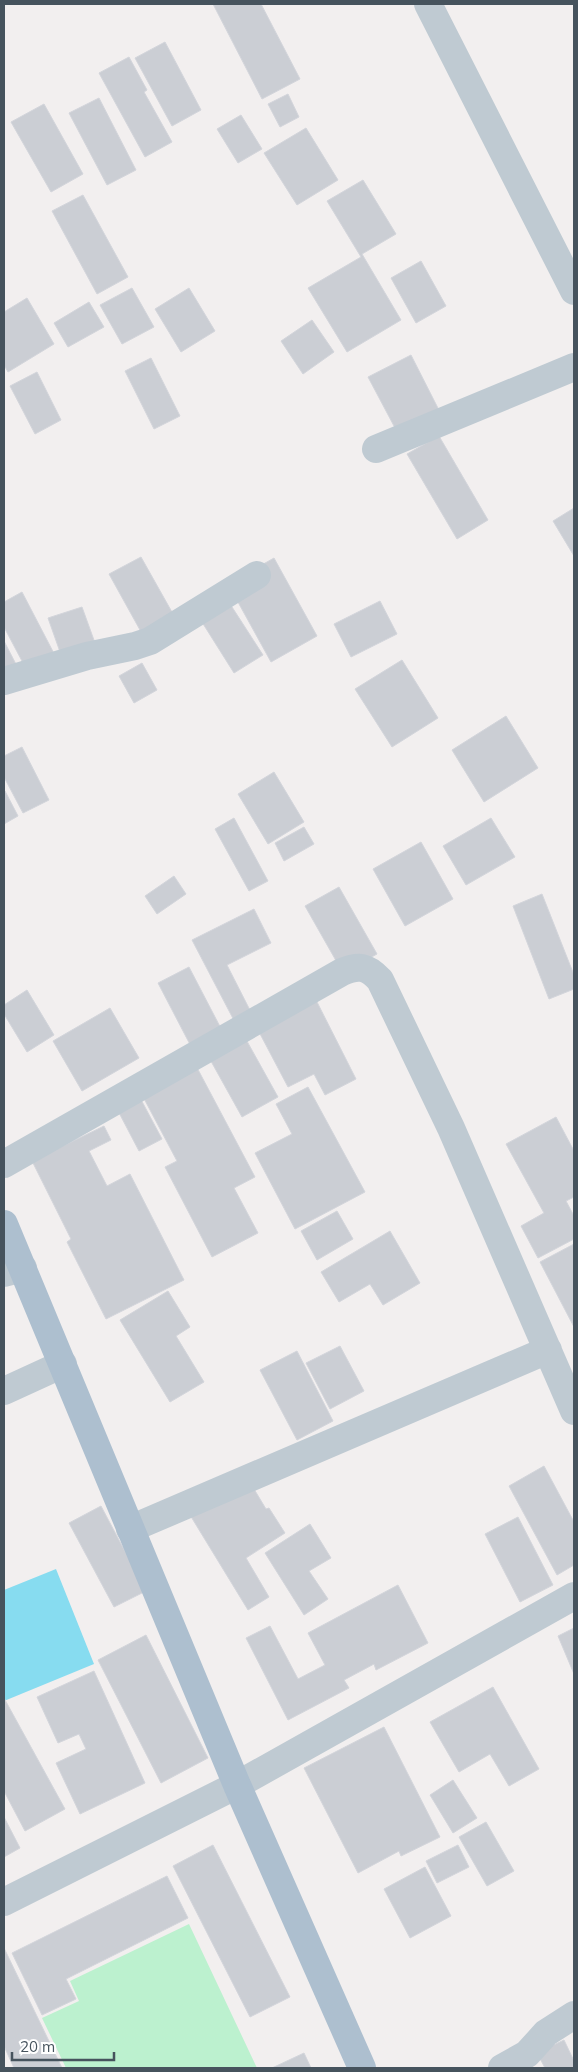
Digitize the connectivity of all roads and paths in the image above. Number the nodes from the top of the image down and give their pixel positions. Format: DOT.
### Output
graph roads {
  1 [pos="428,4"];
  2 [pos="573,285"];
  3 [pos="574,367"];
  4 [pos="376,449"];
  5 [pos="257,575"];
  6 [pos="4,681"];
  7 [pos="4,1164"];
  8 [pos="4,1224"];
  9 [pos="14,1271"];
  10 [pos="548,1350"];
  11 [pos="63,1364"];
  12 [pos="4,1391"];
  13 [pos="574,1411"];
  14 [pos="130,1529"];
  15 [pos="574,1596"];
  16 [pos="237,1784"];
  17 [pos="4,1902"];
  18 [pos="574,2015"];
  19 [pos="362,2068"];
  20 [pos="502,2068"];
  1 -- 2 [label="street"];
  3 -- 4 [label="street"];
  5 -- 6 [label="street"];
  7 -- 10 [label="street"];
  8 -- 9 [label="main road"];
  9 -- 11 [label="main road"];
  10 -- 13 [label="street"];
  10 -- 14 [label="street"];
  11 -- 12 [label="street"];
  11 -- 14 [label="main road"];
  14 -- 16 [label="main road"];
  15 -- 16 [label="street"];
  16 -- 17 [label="street"];
  16 -- 19 [label="main road"];
  18 -- 20 [label="street"];
}
